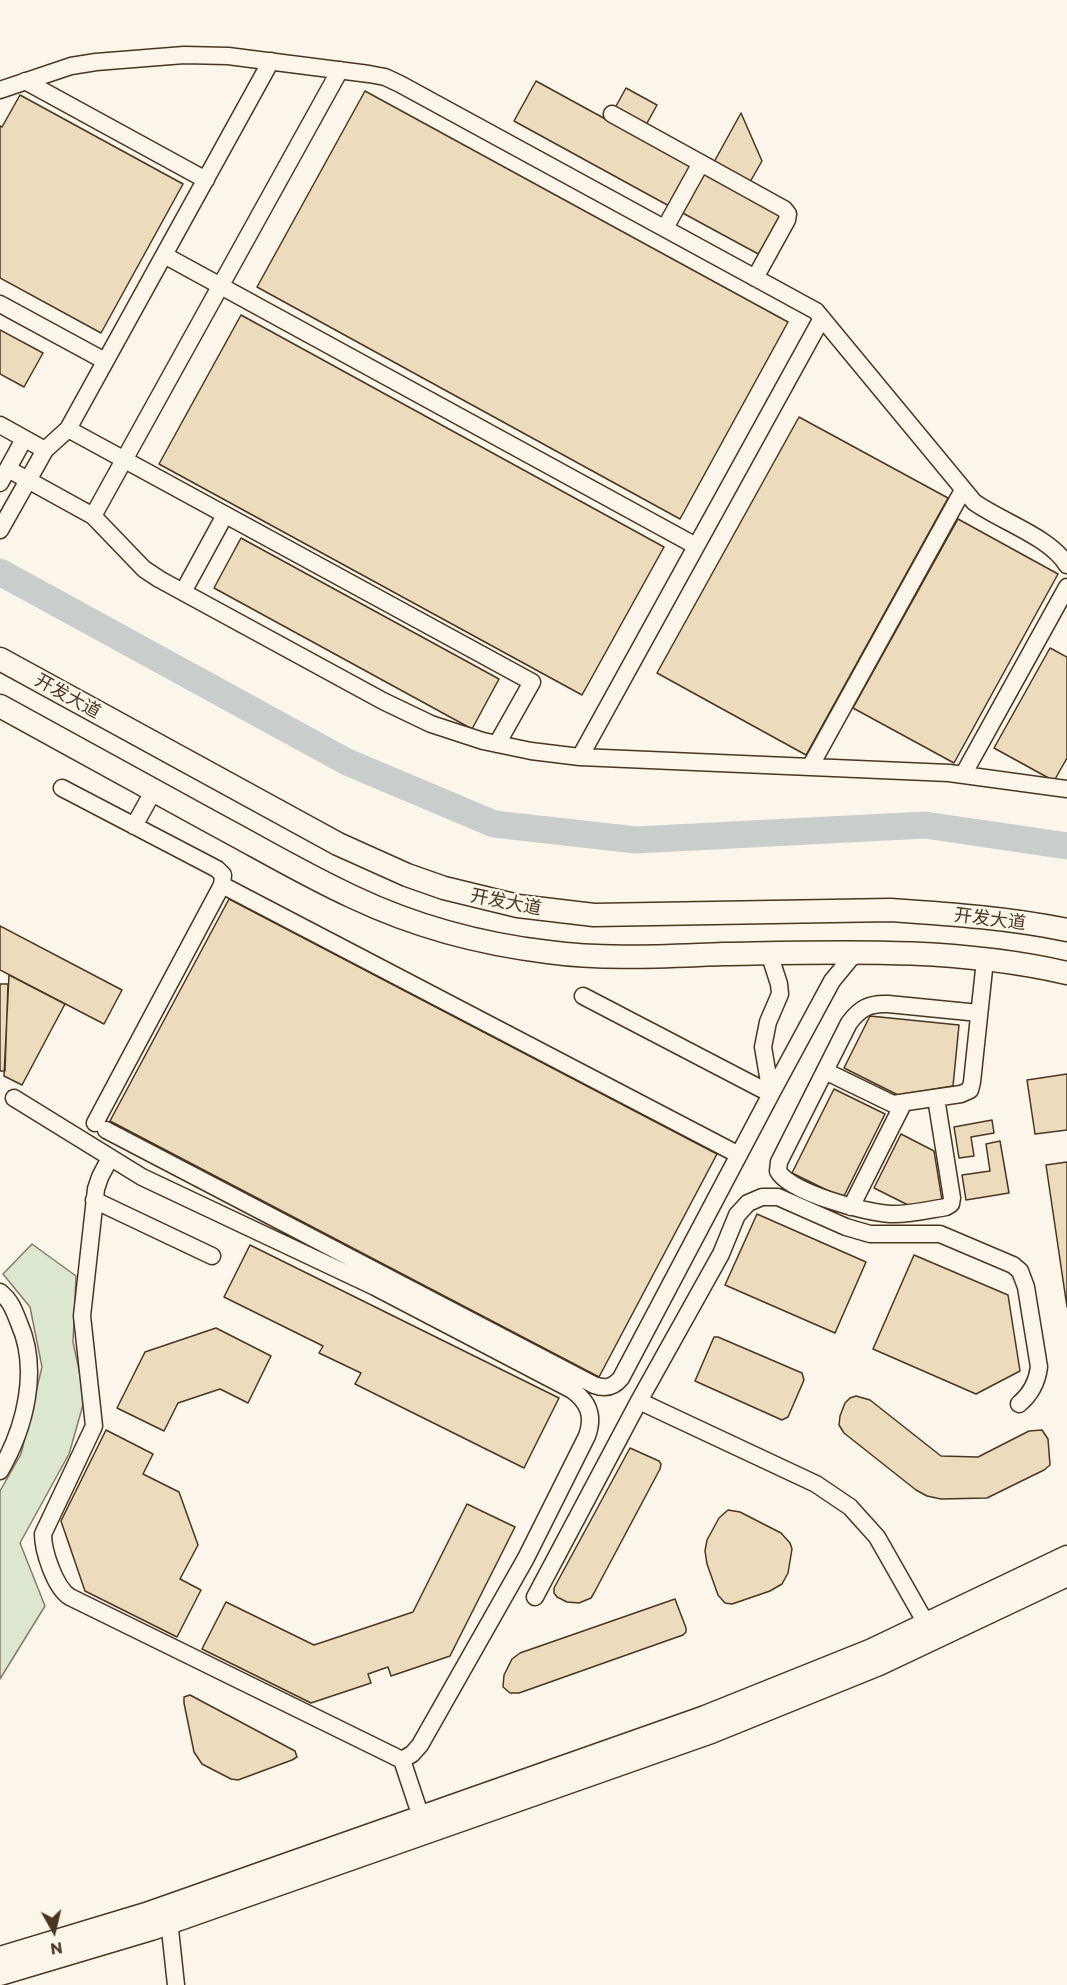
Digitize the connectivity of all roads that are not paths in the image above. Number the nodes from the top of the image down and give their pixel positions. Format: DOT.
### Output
graph roads {
  1 [pos="271,62"];
  2 [pos="340,70"];
  3 [pos="25,81"];
  4 [pos="0,90"];
  5 [pos="612,114"];
  6 [pos="701,163"];
  7 [pos="206,180"];
  8 [pos="664,228"];
  9 [pos="164,255"];
  10 [pos="755,278"];
  11 [pos="221,286"];
  12 [pos="0,304"];
  13 [pos="822,318"];
  14 [pos="105,361"];
  15 [pos="0,425"];
  16 [pos="68,429"];
  17 [pos="24,439"];
  18 [pos="45,450"];
  19 [pos="125,460"];
  20 [pos="4,476"];
  21 [pos="28,480"];
  22 [pos="963,490"];
  23 [pos="225,515"];
  24 [pos="93,516"];
  25 [pos="0,530"];
  26 [pos="696,546"];
  27 [pos="1067,565"];
  28 [pos="1067,587"];
  29 [pos="183,592"];
  30 [pos="0,659"];
  31 [pos="0,706"];
  32 [pos="497,744"];
  33 [pos="579,757"];
  34 [pos="810,767"];
  35 [pos="963,775"];
  36 [pos="1066,787"];
  37 [pos="62,788"];
  38 [pos="154,790"];
  39 [pos="134,826"];
  40 [pos="222,885"];
  41 [pos="1067,930"];
  42 [pos="860,951"];
  43 [pos="769,953"];
  44 [pos="985,960"];
  45 [pos="1067,973"];
  46 [pos="583,996"];
  47 [pos="979,1013"];
  48 [pos="825,1071"];
  49 [pos="771,1094"];
  50 [pos="14,1098"];
  51 [pos="936,1098"];
  52 [pos="903,1104"];
  53 [pos="739,1155"];
  54 [pos="110,1158"];
  55 [pos="94,1200"];
  56 [pos="851,1207"];
  57 [pos="213,1256"];
  58 [pos="0,1292"];
  59 [pos="639,1401"];
  60 [pos="1019,1404"];
  61 [pos="0,1471"];
  62 [pos="1067,1557"];
  63 [pos="1067,1575"];
  64 [pos="535,1597"];
  65 [pos="931,1632"];
  66 [pos="402,1760"];
  67 [pos="424,1825"];
  68 [pos="168,1915"];
  69 [pos="0,1958"];
  70 [pos="0,1974"];
  71 [pos="176,1985"];
  1 -- 2 [label="street"];
  1 -- 3 [label="street"];
  1 -- 7 [label="street"];
  2 -- 8 [label="street"];
  2 -- 11 [label="street"];
  3 -- 4 [label="street"];
  3 -- 7 [label="street"];
  5 -- 6 [label="street"];
  6 -- 8 [label="street"];
  6 -- 10 [label="street"];
  7 -- 9 [label="street"];
  8 -- 10 [label="street"];
  9 -- 11 [label="street"];
  9 -- 14 [label="street"];
  10 -- 13 [label="street"];
  11 -- 19 [label="street"];
  11 -- 26 [label="street"];
  12 -- 14 [label="street"];
  13 -- 22 [label="street"];
  13 -- 26 [label="street"];
  14 -- 16 [label="street"];
  15 -- 17 [label="street"];
  16 -- 18 [label="street"];
  16 -- 19 [label="street"];
  17 -- 18 [label="street"];
  17 -- 20 [label="street"];
  18 -- 21 [label="street"];
  19 -- 23 [label="street"];
  19 -- 24 [label="street"];
  20 -- 21 [label="street"];
  21 -- 24 [label="street"];
  21 -- 25 [label="street"];
  22 -- 27 [label="street"];
  22 -- 34 [label="street"];
  23 -- 29 [label="street"];
  23 -- 32 [label="street"];
  24 -- 29 [label="street"];
  26 -- 33 [label="street"];
  28 -- 35 [label="street"];
  29 -- 32 [label="street"];
  30 -- 41 [label="main road, 开发大道"];
  31 -- 38 [label="main road"];
  32 -- 33 [label="street"];
  33 -- 34 [label="street"];
  34 -- 35 [label="street"];
  35 -- 36 [label="street"];
  37 -- 39 [label="street"];
  38 -- 39 [label="street"];
  38 -- 43 [label="main road"];
  39 -- 40 [label="street"];
  40 -- 53 [label="street"];
  40 -- 53 [label="street"];
  42 -- 43 [label="main road"];
  42 -- 44 [label="main road"];
  42 -- 49 [label="street"];
  43 -- 49 [label="street"];
  44 -- 45 [label="main road"];
  44 -- 47 [label="street"];
  46 -- 49 [label="street"];
  47 -- 48 [label="street"];
  47 -- 51 [label="street"];
  48 -- 52 [label="street"];
  48 -- 56 [label="street"];
  49 -- 53 [label="street"];
  50 -- 54 [label="street"];
  51 -- 52 [label="street"];
  51 -- 56 [label="street"];
  52 -- 56 [label="street"];
  54 -- 55 [label="street"];
  54 -- 66 [label="street"];
  55 -- 57 [label="street"];
  55 -- 66 [label="street"];
  58 -- 61 [label="street"];
  59 -- 60 [label="street"];
  59 -- 64 [label="street"];
  59 -- 65 [label="street"];
  62 -- 65 [label="main road"];
  63 -- 65 [label="main road"];
  65 -- 67 [label="main road"];
  66 -- 67 [label="street"];
  67 -- 68 [label="main road"];
  68 -- 69 [label="main road"];
  68 -- 70 [label="main road"];
  68 -- 71 [label="street"];
}
